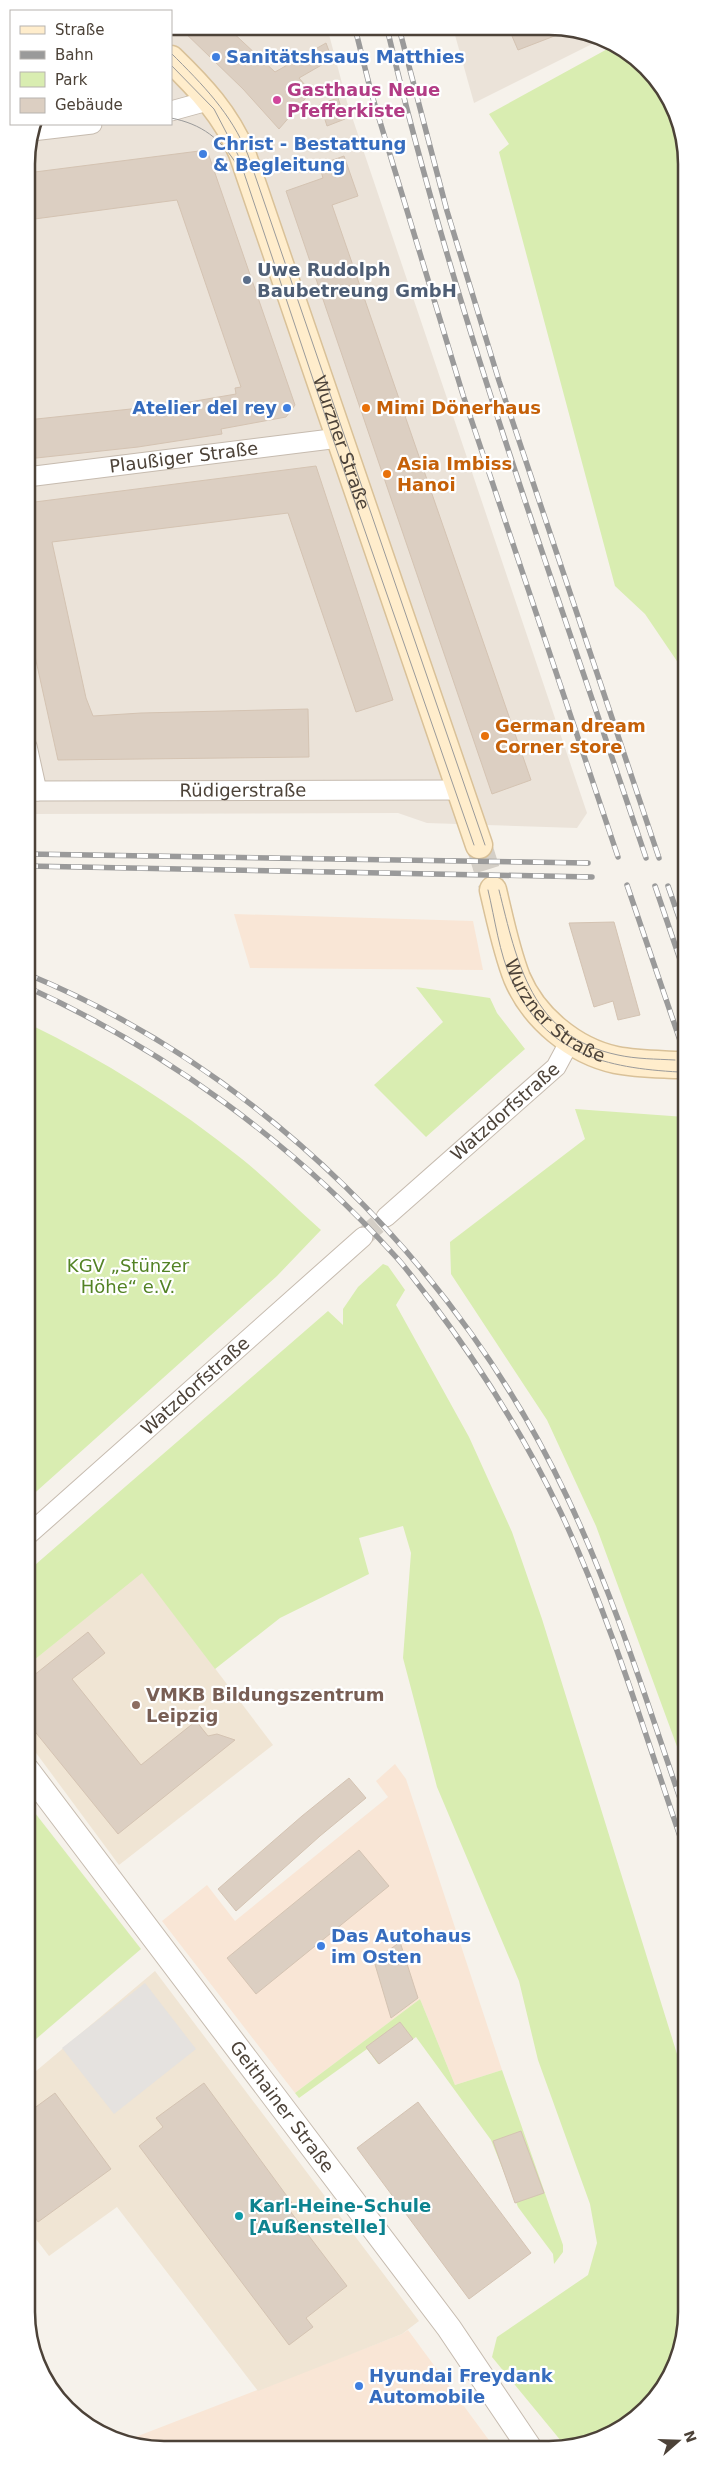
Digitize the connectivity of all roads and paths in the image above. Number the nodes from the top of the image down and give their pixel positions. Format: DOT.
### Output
graph roads {
  1 [pos="172,60"];
  2 [pos="211,100"];
  3 [pos="172,111"];
  4 [pos="83,125"];
  5 [pos="40,130"];
  6 [pos="339,438"];
  7 [pos="35,476"];
  8 [pos="460,790"];
  9 [pos="35,791"];
  10 [pos="479,845"];
  11 [pos="493,890"];
  12 [pos="570,1041"];
  13 [pos="677,1065"];
  14 [pos="386,1217"];
  15 [pos="363,1237"];
  16 [pos="35,1529"];
  17 [pos="35,1780"];
  18 [pos="525,2441"];
  1 -- 2 [label="main road, Wurzner Straße"];
  2 -- 3 [label="street"];
  2 -- 6 [label="main road, Wurzner Straße"];
  4 -- 5 [label="street"];
  6 -- 7 [label="street, Plaußiger Straße"];
  6 -- 8 [label="main road, Wurzner Straße"];
  8 -- 9 [label="street, Rüdigerstraße"];
  8 -- 10 [label="main road, Wurzner Straße"];
  11 -- 12 [label="main road, Wurzner Straße"];
  12 -- 13 [label="main road, Wurzner Straße"];
  12 -- 14 [label="street, Watzdorfstraße"];
  15 -- 16 [label="street, Watzdorfstraße"];
  17 -- 18 [label="street, Geithainer Straße"];
}
